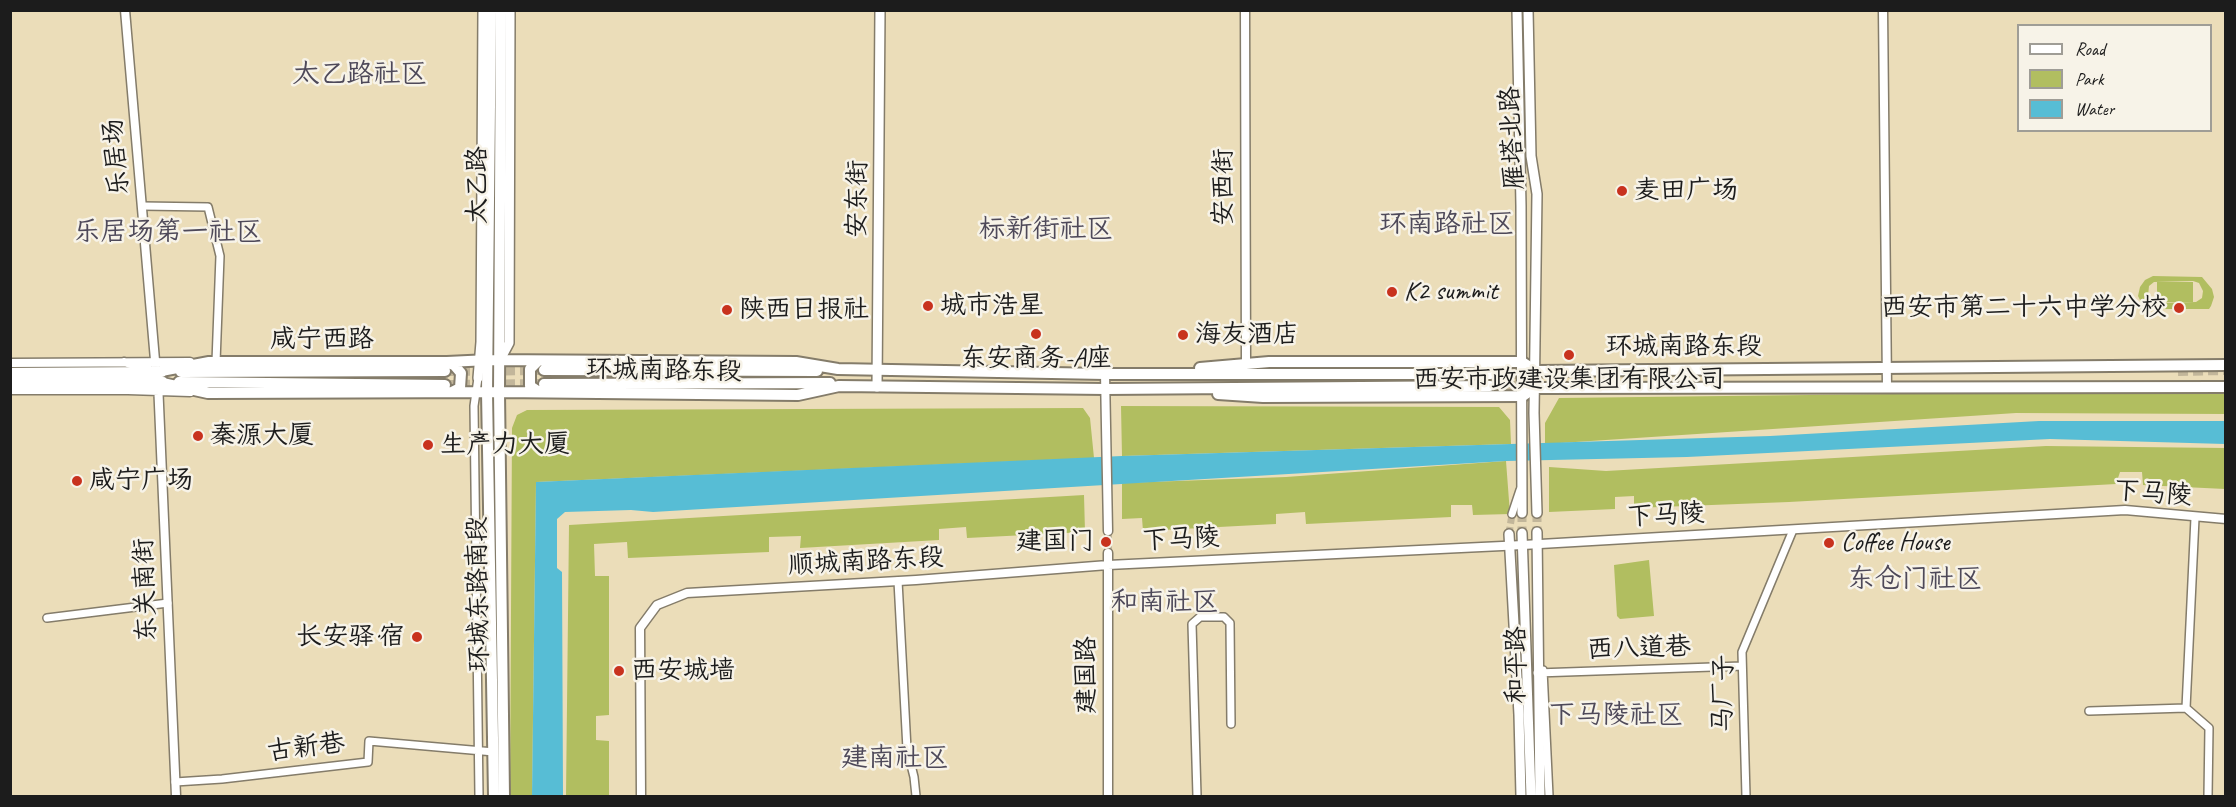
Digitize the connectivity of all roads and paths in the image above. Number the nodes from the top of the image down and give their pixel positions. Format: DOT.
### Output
graph roads {
  1 [pos="125,10"];
  2 [pos="483,10"];
  3 [pos="491,10"];
  4 [pos="501,10"];
  5 [pos="510,10"];
  6 [pos="880,10"];
  7 [pos="1245,10"];
  8 [pos="1517,10"];
  9 [pos="1528,10"];
  10 [pos="1883,10"];
  11 [pos="142,206"];
  12 [pos="484,360"];
  13 [pos="500,360"];
  14 [pos="213,362"];
  15 [pos="1522,362"];
  16 [pos="10,363"];
  17 [pos="1246,363"];
  18 [pos="2226,365"];
  19 [pos="541,366"];
  20 [pos="446,367"];
  21 [pos="1887,368"];
  22 [pos="877,370"];
  23 [pos="1536,371"];
  24 [pos="10,373"];
  25 [pos="1146,373"];
  26 [pos="1105,374"];
  27 [pos="1491,374"];
  28 [pos="157,377"];
  29 [pos="478,378"];
  30 [pos="10,383"];
  31 [pos="1490,386"];
  32 [pos="877,387"];
  33 [pos="1887,387"];
  34 [pos="2226,387"];
  35 [pos="542,388"];
  36 [pos="1149,388"];
  37 [pos="1534,388"];
  38 [pos="447,389"];
  39 [pos="1106,389"];
  40 [pos="10,390"];
  41 [pos="481,392"];
  42 [pos="499,392"];
  43 [pos="1522,396"];
  44 [pos="1537,513"];
  45 [pos="1517,514"];
  46 [pos="2195,518"];
  47 [pos="2226,519"];
  48 [pos="1793,530"];
  49 [pos="1108,531"];
  50 [pos="1537,532"];
  51 [pos="1522,533"];
  52 [pos="1509,534"];
  53 [pos="1538,544"];
  54 [pos="1510,546"];
  55 [pos="1523,546"];
  56 [pos="1108,553"];
  57 [pos="1108,565"];
  58 [pos="898,581"];
  59 [pos="168,603"];
  60 [pos="47,618"];
  61 [pos="1742,666"];
  62 [pos="1541,673"];
  63 [pos="2186,708"];
  64 [pos="2089,711"];
  65 [pos="1231,724"];
  66 [pos="478,751"];
  67 [pos="494,752"];
  68 [pos="176,782"];
  69 [pos="176,796"];
  70 [pos="479,796"];
  71 [pos="494,796"];
  72 [pos="504,796"];
  73 [pos="642,796"];
  74 [pos="916,796"];
  75 [pos="1108,796"];
  76 [pos="1197,796"];
  77 [pos="1521,796"];
  78 [pos="1531,796"];
  79 [pos="1540,796"];
  80 [pos="1549,796"];
  81 [pos="1746,796"];
  82 [pos="2208,796"];
  1 -- 11 [label="street, 乐居场"];
  2 -- 12 [label="main road"];
  3 -- 12 [label="main road, 太乙路"];
  4 -- 13 [label="main road, 太乙路"];
  5 -- 13 [label="main road"];
  6 -- 22 [label="main road, 安东街"];
  7 -- 17 [label="street, 安西街"];
  8 -- 15 [label="main road, 雁塔北路"];
  9 -- 23 [label="main road, 雁塔北路"];
  10 -- 21 [label="street"];
  11 -- 14 [label="street"];
  11 -- 28 [label="street, 乐居场"];
  12 -- 13 [label="main road, 环城南路东段"];
  12 -- 20 [label="main road, 咸宁西路"];
  12 -- 29 [label="main road"];
  12 -- 41 [label="main road, 太乙路"];
  13 -- 19 [label="main road, 环城南路东段"];
  13 -- 42 [label="main road, 太乙路"];
  14 -- 20 [label="main road, 咸宁西路"];
  14 -- 28 [label="main road, 咸宁西路"];
  15 -- 17 [label="main road, 环城南路东段"];
  15 -- 23 [label="main road"];
  15 -- 43 [label="main road, 雁塔北路"];
  16 -- 28 [label="street"];
  17 -- 25 [label="main road, 环城南路东段"];
  18 -- 21 [label="main road, 环城南路东段"];
  19 -- 22 [label="main road, 环城南路东段"];
  19 -- 35 [label="main road"];
  20 -- 28 [label="main road, 咸宁西路"];
  20 -- 38 [label="main road"];
  21 -- 23 [label="main road, 环城南路东段"];
  21 -- 33 [label="street"];
  22 -- 26 [label="main road, 环城南路东段"];
  22 -- 32 [label="main road, 安东街"];
  23 -- 37 [label="main road"];
  24 -- 28 [label="main road, 咸宁西路"];
  25 -- 26 [label="main road, 环城南路东段"];
  25 -- 27 [label="main road, 环城南路东段"];
  26 -- 39 [label="street"];
  28 -- 30 [label="main road, 咸宁西路"];
  28 -- 38 [label="main road, 咸宁西路"];
  28 -- 38 [label="main road, 咸宁西路"];
  28 -- 40 [label="street"];
  28 -- 59 [label="street, 东关南街"];
  29 -- 41 [label="street"];
  31 -- 36 [label="main road, 环城南路东段"];
  32 -- 35 [label="main road, 环城南路东段"];
  32 -- 39 [label="main road, 环城南路东段"];
  33 -- 34 [label="main road, 环城南路东段"];
  33 -- 37 [label="main road, 环城南路东段"];
  35 -- 42 [label="main road, 环城南路东段"];
  36 -- 39 [label="main road, 环城南路东段"];
  36 -- 43 [label="main road, 环城南路东段"];
  37 -- 43 [label="main road"];
  37 -- 44 [label="main road"];
  38 -- 41 [label="main road, 咸宁西路"];
  39 -- 49 [label="street"];
  41 -- 42 [label="main road, 环城南路东段"];
  41 -- 66 [label="street"];
  41 -- 67 [label="main road, 环城东路南段"];
  42 -- 72 [label="main road, 环城东路南段"];
  43 -- 45 [label="main road, 雁塔北路"];
  46 -- 47 [label="street, 下马陵"];
  46 -- 48 [label="street, 下马陵"];
  46 -- 63 [label="street"];
  48 -- 53 [label="street, 下马陵"];
  48 -- 61 [label="street, 马厂子"];
  50 -- 53 [label="main road, 和平路"];
  51 -- 55 [label="main road, 和平路"];
  52 -- 54 [label="main road"];
  53 -- 55 [label="street, 下马陵"];
  53 -- 62 [label="main road, 和平路"];
  54 -- 55 [label="street, 下马陵"];
  54 -- 57 [label="street, 下马陵"];
  54 -- 77 [label="main road"];
  55 -- 78 [label="main road, 和平路"];
  56 -- 57 [label="street, 建国路"];
  57 -- 58 [label="street, 顺城南路东段"];
  57 -- 75 [label="street, 建国路"];
  58 -- 73 [label="street, 顺城南路东段"];
  58 -- 74 [label="street"];
  59 -- 60 [label="street"];
  59 -- 68 [label="street, 东关南街"];
  61 -- 62 [label="street, 西八道巷"];
  61 -- 81 [label="street, 马厂子"];
  62 -- 79 [label="main road, 和平路"];
  62 -- 80 [label="street"];
  63 -- 64 [label="street"];
  63 -- 82 [label="street"];
  65 -- 76 [label="street"];
  66 -- 67 [label="street, 古新巷"];
  66 -- 68 [label="street, 古新巷"];
  66 -- 70 [label="street"];
  67 -- 71 [label="main road, 环城东路南段"];
  68 -- 69 [label="street, 东关南街"];
}
